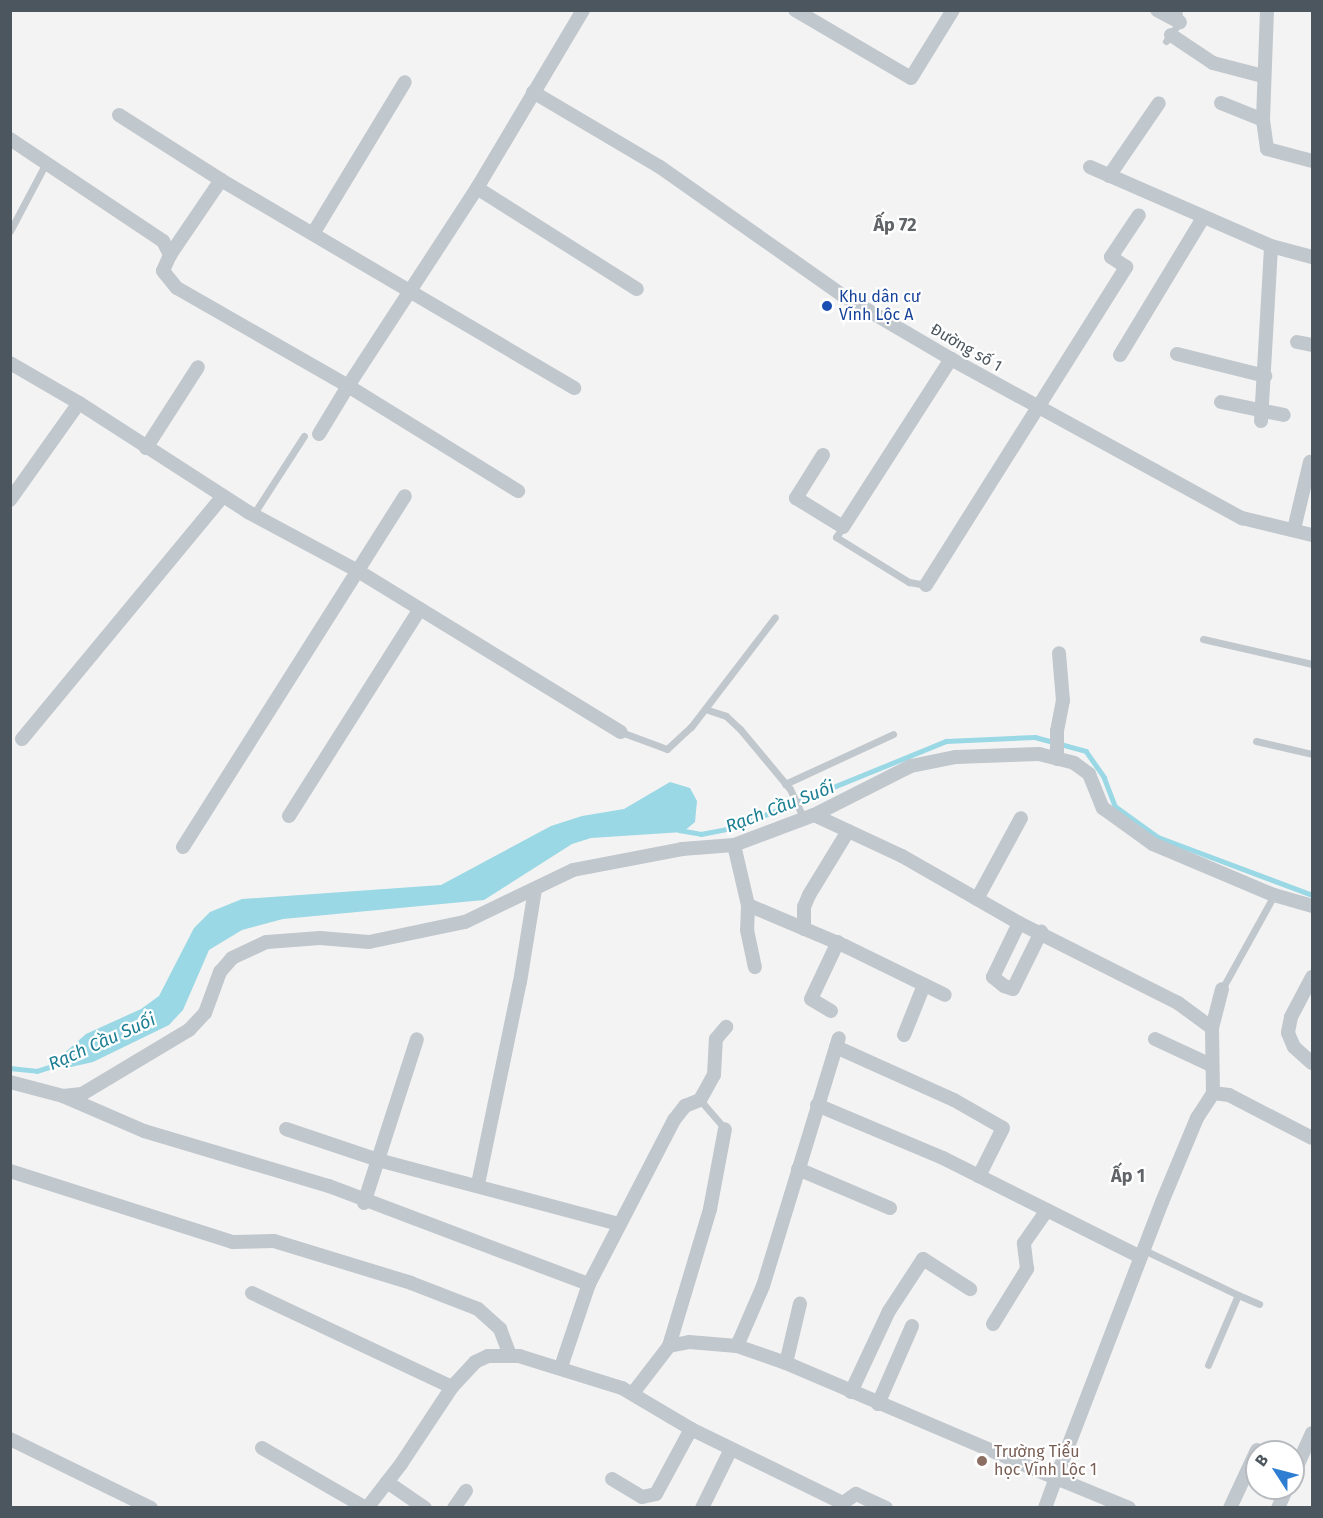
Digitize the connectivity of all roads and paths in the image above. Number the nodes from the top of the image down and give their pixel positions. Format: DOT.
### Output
graph roads {
  1 [pos="583,10"];
  2 [pos="795,10"];
  3 [pos="953,10"];
  4 [pos="1157,10"];
  5 [pos="1267,10"];
  6 [pos="1179,16"];
  7 [pos="1169,38"];
  8 [pos="1263,76"];
  9 [pos="405,82"];
  10 [pos="533,92"];
  11 [pos="1159,103"];
  12 [pos="1221,103"];
  13 [pos="119,115"];
  14 [pos="1263,120"];
  15 [pos="10,140"];
  16 [pos="1312,161"];
  17 [pos="46,163"];
  18 [pos="1090,167"];
  19 [pos="1109,176"];
  20 [pos="221,180"];
  21 [pos="477,188"];
  22 [pos="1139,215"];
  23 [pos="1203,218"];
  24 [pos="10,231"];
  25 [pos="314,232"];
  26 [pos="1271,246"];
  27 [pos="170,255"];
  28 [pos="1312,257"];
  29 [pos="636,289"];
  30 [pos="410,290"];
  31 [pos="1297,342"];
  32 [pos="1312,345"];
  33 [pos="1120,354"];
  34 [pos="1177,354"];
  35 [pos="951,358"];
  36 [pos="198,367"];
  37 [pos="13,370"];
  38 [pos="1265,376"];
  39 [pos="348,386"];
  40 [pos="574,388"];
  41 [pos="1221,402"];
  42 [pos="80,403"];
  43 [pos="1037,407"];
  44 [pos="1284,415"];
  45 [pos="1262,416"];
  46 [pos="319,434"];
  47 [pos="304,436"];
  48 [pos="146,448"];
  49 [pos="823,455"];
  50 [pos="1310,462"];
  51 [pos="518,491"];
  52 [pos="405,496"];
  53 [pos="222,497"];
  54 [pos="10,500"];
  55 [pos="253,515"];
  56 [pos="843,527"];
  57 [pos="1294,529"];
  58 [pos="1312,535"];
  59 [pos="358,571"];
  60 [pos="926,585"];
  61 [pos="420,609"];
  62 [pos="775,617"];
  63 [pos="1203,639"];
  64 [pos="1059,653"];
  65 [pos="1312,664"];
  66 [pos="705,709"];
  67 [pos="621,732"];
  68 [pos="893,734"];
  69 [pos="22,739"];
  70 [pos="1256,741"];
  71 [pos="1057,753"];
  72 [pos="1312,754"];
  73 [pos="788,787"];
  74 [pos="806,815"];
  75 [pos="289,816"];
  76 [pos="1021,818"];
  77 [pos="848,831"];
  78 [pos="734,845"];
  79 [pos="183,847"];
  80 [pos="535,889"];
  81 [pos="1274,895"];
  82 [pos="977,899"];
  83 [pos="748,905"];
  84 [pos="1312,906"];
  85 [pos="1019,923"];
  86 [pos="804,929"];
  87 [pos="1041,932"];
  88 [pos="837,942"];
  89 [pos="755,967"];
  90 [pos="1312,977"];
  91 [pos="924,985"];
  92 [pos="1222,989"];
  93 [pos="945,995"];
  94 [pos="831,1011"];
  95 [pos="726,1027"];
  96 [pos="1212,1028"];
  97 [pos="904,1035"];
  98 [pos="417,1038"];
  99 [pos="1155,1039"];
  100 [pos="1312,1063"];
  101 [pos="1211,1065"];
  102 [pos="10,1082"];
  103 [pos="1213,1093"];
  104 [pos="63,1096"];
  105 [pos="700,1100"];
  106 [pos="817,1105"];
  107 [pos="285,1129"];
  108 [pos="724,1130"];
  109 [pos="1312,1138"];
  110 [pos="378,1160"];
  111 [pos="798,1169"];
  112 [pos="10,1171"];
  113 [pos="979,1176"];
  114 [pos="478,1184"];
  115 [pos="364,1203"];
  116 [pos="890,1208"];
  117 [pos="1047,1210"];
  118 [pos="619,1224"];
  119 [pos="1143,1253"];
  120 [pos="589,1284"];
  121 [pos="970,1288"];
  122 [pos="252,1293"];
  123 [pos="1239,1295"];
  124 [pos="800,1304"];
  125 [pos="1259,1304"];
  126 [pos="993,1324"];
  127 [pos="912,1326"];
  128 [pos="669,1346"];
  129 [pos="737,1346"];
  130 [pos="510,1355"];
  131 [pos="786,1363"];
  132 [pos="1208,1365"];
  133 [pos="561,1367"];
  134 [pos="452,1386"];
  135 [pos="633,1392"];
  136 [pos="851,1392"];
  137 [pos="878,1404"];
  138 [pos="691,1429"];
  139 [pos="1312,1433"];
  140 [pos="10,1439"];
  141 [pos="262,1448"];
  142 [pos="1305,1448"];
  143 [pos="730,1451"];
  144 [pos="1245,1476"];
  145 [pos="1056,1478"];
  146 [pos="612,1479"];
  147 [pos="387,1482"];
  148 [pos="466,1491"];
  149 [pos="151,1508"];
  150 [pos="367,1508"];
  151 [pos="425,1508"];
  152 [pos="454,1508"];
  153 [pos="702,1508"];
  154 [pos="886,1508"];
  155 [pos="1045,1508"];
  156 [pos="1129,1508"];
  157 [pos="1230,1508"];
  1 -- 10 [label="street"];
  2 -- 3 [label="street"];
  4 -- 6 [label="street"];
  5 -- 8 [label="street"];
  6 -- 7 [label="lane"];
  7 -- 8 [label="street"];
  8 -- 14 [label="street"];
  9 -- 25 [label="street"];
  10 -- 21 [label="street"];
  10 -- 35 [label="street, Đường số 1"];
  11 -- 19 [label="street"];
  12 -- 14 [label="street"];
  13 -- 20 [label="street"];
  14 -- 16 [label="street"];
  15 -- 17 [label="street"];
  17 -- 24 [label="lane"];
  17 -- 27 [label="street"];
  18 -- 19 [label="street"];
  19 -- 23 [label="street"];
  20 -- 25 [label="street"];
  20 -- 27 [label="street"];
  21 -- 29 [label="street"];
  21 -- 30 [label="street"];
  22 -- 43 [label="street"];
  23 -- 26 [label="street"];
  23 -- 33 [label="street"];
  25 -- 30 [label="street"];
  26 -- 28 [label="street"];
  26 -- 38 [label="street"];
  27 -- 39 [label="street"];
  30 -- 39 [label="street"];
  30 -- 40 [label="street"];
  31 -- 32 [label="street"];
  34 -- 38 [label="street"];
  35 -- 43 [label="street, Đường số 1"];
  35 -- 56 [label="street"];
  36 -- 48 [label="street"];
  37 -- 42 [label="street"];
  38 -- 45 [label="street"];
  39 -- 46 [label="street"];
  39 -- 51 [label="street"];
  41 -- 45 [label="street"];
  42 -- 48 [label="street"];
  42 -- 54 [label="street"];
  43 -- 57 [label="street, Đường số 1"];
  43 -- 60 [label="street"];
  44 -- 45 [label="street"];
  47 -- 55 [label="lane"];
  48 -- 53 [label="street"];
  49 -- 56 [label="street"];
  50 -- 57 [label="street"];
  52 -- 59 [label="street"];
  53 -- 55 [label="street"];
  53 -- 69 [label="street"];
  55 -- 59 [label="street"];
  56 -- 60 [label="lane"];
  57 -- 58 [label="street, Đường số 1"];
  59 -- 61 [label="street"];
  59 -- 79 [label="street"];
  61 -- 67 [label="street"];
  61 -- 75 [label="street"];
  62 -- 66 [label="lane"];
  63 -- 65 [label="lane"];
  64 -- 71 [label="street"];
  66 -- 67 [label="lane"];
  66 -- 73 [label="lane"];
  68 -- 73 [label="lane"];
  70 -- 72 [label="lane"];
  71 -- 74 [label="street"];
  71 -- 81 [label="street"];
  73 -- 74 [label="lane"];
  74 -- 77 [label="street"];
  74 -- 78 [label="street"];
  76 -- 82 [label="street"];
  77 -- 82 [label="street"];
  77 -- 86 [label="street"];
  78 -- 80 [label="street"];
  78 -- 83 [label="street"];
  80 -- 104 [label="street"];
  80 -- 114 [label="street"];
  81 -- 84 [label="street"];
  81 -- 92 [label="lane"];
  82 -- 85 [label="street"];
  83 -- 86 [label="street"];
  83 -- 89 [label="street"];
  85 -- 87 [label="street"];
  85 -- 87 [label="street"];
  86 -- 88 [label="street"];
  87 -- 96 [label="street"];
  88 -- 91 [label="street"];
  88 -- 94 [label="street"];
  90 -- 100 [label="street"];
  91 -- 93 [label="street"];
  91 -- 97 [label="street"];
  92 -- 96 [label="street"];
  95 -- 105 [label="street"];
  96 -- 101 [label="street"];
  98 -- 110 [label="street"];
  99 -- 101 [label="street"];
  101 -- 103 [label="street"];
  102 -- 104 [label="street"];
  103 -- 109 [label="street"];
  103 -- 119 [label="street"];
  104 -- 115 [label="street"];
  105 -- 108 [label="lane"];
  105 -- 118 [label="street"];
  106 -- 111 [label="street"];
  106 -- 113 [label="street"];
  106 -- 113 [label="street"];
  107 -- 110 [label="street"];
  108 -- 128 [label="street"];
  110 -- 114 [label="street"];
  110 -- 115 [label="street"];
  111 -- 116 [label="street"];
  111 -- 129 [label="street"];
  112 -- 130 [label="street"];
  113 -- 117 [label="street"];
  114 -- 118 [label="street"];
  115 -- 120 [label="street"];
  117 -- 119 [label="street"];
  117 -- 126 [label="street"];
  118 -- 120 [label="street"];
  119 -- 123 [label="lane"];
  119 -- 145 [label="street"];
  120 -- 133 [label="street"];
  121 -- 136 [label="street"];
  122 -- 134 [label="street"];
  123 -- 125 [label="lane"];
  123 -- 132 [label="lane"];
  124 -- 131 [label="street"];
  127 -- 137 [label="street"];
  128 -- 129 [label="street"];
  128 -- 135 [label="street"];
  129 -- 131 [label="street"];
  130 -- 133 [label="street"];
  130 -- 134 [label="street"];
  131 -- 136 [label="street"];
  133 -- 135 [label="street"];
  134 -- 147 [label="street"];
  135 -- 138 [label="street"];
  136 -- 137 [label="street"];
  137 -- 145 [label="street"];
  138 -- 143 [label="street"];
  138 -- 146 [label="street"];
  139 -- 142 [label="street"];
  140 -- 149 [label="street"];
  141 -- 150 [label="street"];
  143 -- 153 [label="street"];
  143 -- 154 [label="street"];
  144 -- 157 [label="street"];
  145 -- 155 [label="street"];
  145 -- 156 [label="street"];
  147 -- 150 [label="street"];
  147 -- 151 [label="street"];
  148 -- 152 [label="street"];
}
